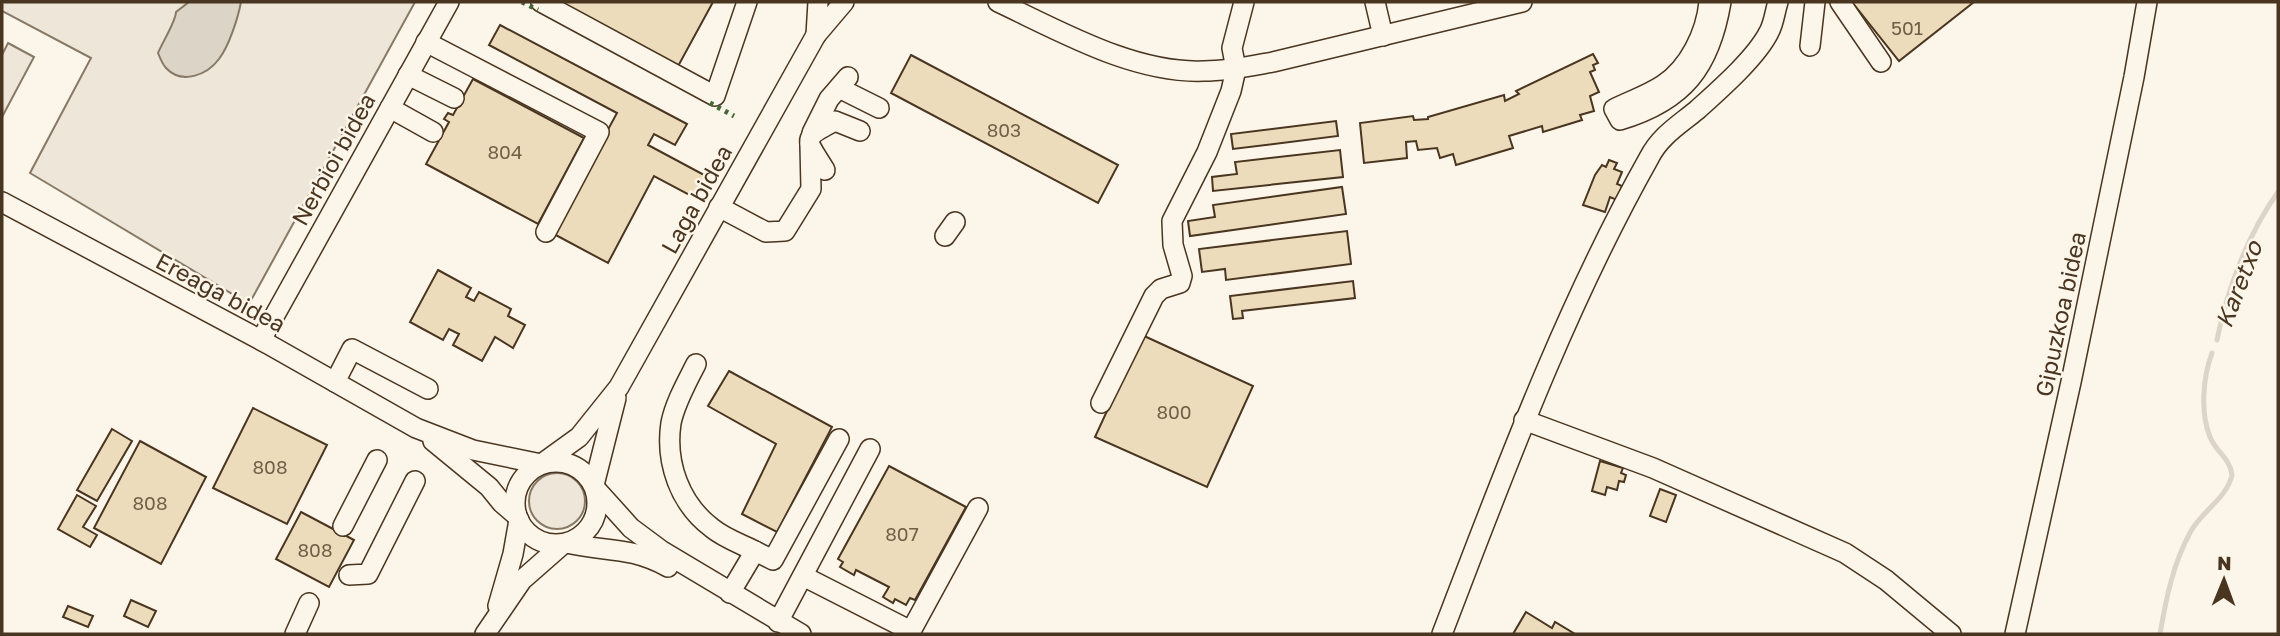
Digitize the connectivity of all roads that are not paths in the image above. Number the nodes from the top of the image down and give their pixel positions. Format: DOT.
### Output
graph roads {
  1 [pos="449,2"];
  2 [pos="541,2"];
  3 [pos="747,2"];
  4 [pos="818,2"];
  5 [pos="844,2"];
  6 [pos="998,2"];
  7 [pos="1023,2"];
  8 [pos="1244,2"];
  9 [pos="1376,2"];
  10 [pos="1522,2"];
  11 [pos="1709,2"];
  12 [pos="1721,2"];
  13 [pos="1778,2"];
  14 [pos="1815,2"];
  15 [pos="1840,2"];
  16 [pos="2147,2"];
  17 [pos="816,36"];
  18 [pos="1383,36"];
  19 [pos="426,42"];
  20 [pos="1810,46"];
  21 [pos="1098,47"];
  22 [pos="1881,62"];
  23 [pos="1236,69"];
  24 [pos="408,75"];
  25 [pos="843,83"];
  26 [pos="454,99"];
  27 [pos="390,108"];
  28 [pos="879,108"];
  29 [pos="433,132"];
  30 [pos="811,139"];
  31 [pos="825,170"];
  32 [pos="2,202"];
  33 [pos="719,207"];
  34 [pos="546,232"];
  35 [pos="261,340"];
  36 [pos="696,364"];
  37 [pos="335,382"];
  38 [pos="619,387"];
  39 [pos="428,389"];
  40 [pos="1101,403"];
  41 [pos="1524,420"];
  42 [pos="416,428"];
  43 [pos="839,439"];
  44 [pos="870,449"];
  45 [pos="377,460"];
  46 [pos="542,464"];
  47 [pos="415,481"];
  48 [pos="595,486"];
  49 [pos="978,508"];
  50 [pos="518,518"];
  51 [pos="343,526"];
  52 [pos="565,543"];
  53 [pos="755,551"];
  54 [pos="349,575"];
  55 [pos="803,576"];
  56 [pos="730,593"];
  57 [pos="309,603"];
  58 [pos="778,622"];
  59 [pos="489,627"];
  60 [pos="295,634"];
  61 [pos="801,634"];
  62 [pos="1442,634"];
  63 [pos="1951,634"];
  64 [pos="2015,634"];
  1 -- 19 [label="street, Nerbioi bidea"];
  2 -- 3 [label="street"];
  4 -- 17 [label="street, Laga bidea"];
  5 -- 17 [label="street, Laga bidea"];
  6 -- 21 [label="street"];
  7 -- 21 [label="street"];
  8 -- 23 [label="street"];
  9 -- 18 [label="street"];
  10 -- 18 [label="street"];
  11 -- 12 [label="street"];
  13 -- 41 [label="street"];
  14 -- 20 [label="street"];
  15 -- 22 [label="street"];
  16 -- 64 [label="street, Gipuzkoa bidea"];
  17 -- 33 [label="street, Laga bidea"];
  18 -- 23 [label="street"];
  19 -- 24 [label="street, Nerbioi bidea"];
  19 -- 34 [label="street"];
  21 -- 23 [label="street"];
  23 -- 40 [label="street"];
  24 -- 26 [label="street"];
  24 -- 27 [label="street, Nerbioi bidea"];
  25 -- 28 [label="street"];
  25 -- 30 [label="street"];
  25 -- 30 [label="street"];
  27 -- 29 [label="street"];
  27 -- 35 [label="street, Nerbioi bidea"];
  30 -- 31 [label="street"];
  30 -- 33 [label="street"];
  32 -- 35 [label="street, Ereaga bidea"];
  33 -- 38 [label="street, Laga bidea"];
  35 -- 37 [label="street, Ereaga bidea"];
  36 -- 53 [label="street"];
  37 -- 39 [label="street"];
  37 -- 42 [label="street, Ereaga bidea"];
  38 -- 46 [label="street, Laga bidea"];
  38 -- 48 [label="street, Laga bidea"];
  41 -- 62 [label="street"];
  41 -- 63 [label="street"];
  42 -- 46 [label="street"];
  42 -- 50 [label="street"];
  43 -- 53 [label="street"];
  44 -- 55 [label="street"];
  45 -- 51 [label="street"];
  46 -- 48 [label="street"];
  46 -- 50 [label="street"];
  47 -- 54 [label="street"];
  48 -- 52 [label="street"];
  48 -- 56 [label="street"];
  49 -- 55 [label="street"];
  50 -- 52 [label="street"];
  50 -- 59 [label="street"];
  52 -- 56 [label="street"];
  52 -- 59 [label="street"];
  53 -- 56 [label="street"];
  55 -- 58 [label="street"];
  56 -- 58 [label="street"];
  57 -- 60 [label="street"];
  58 -- 61 [label="street"];
}
